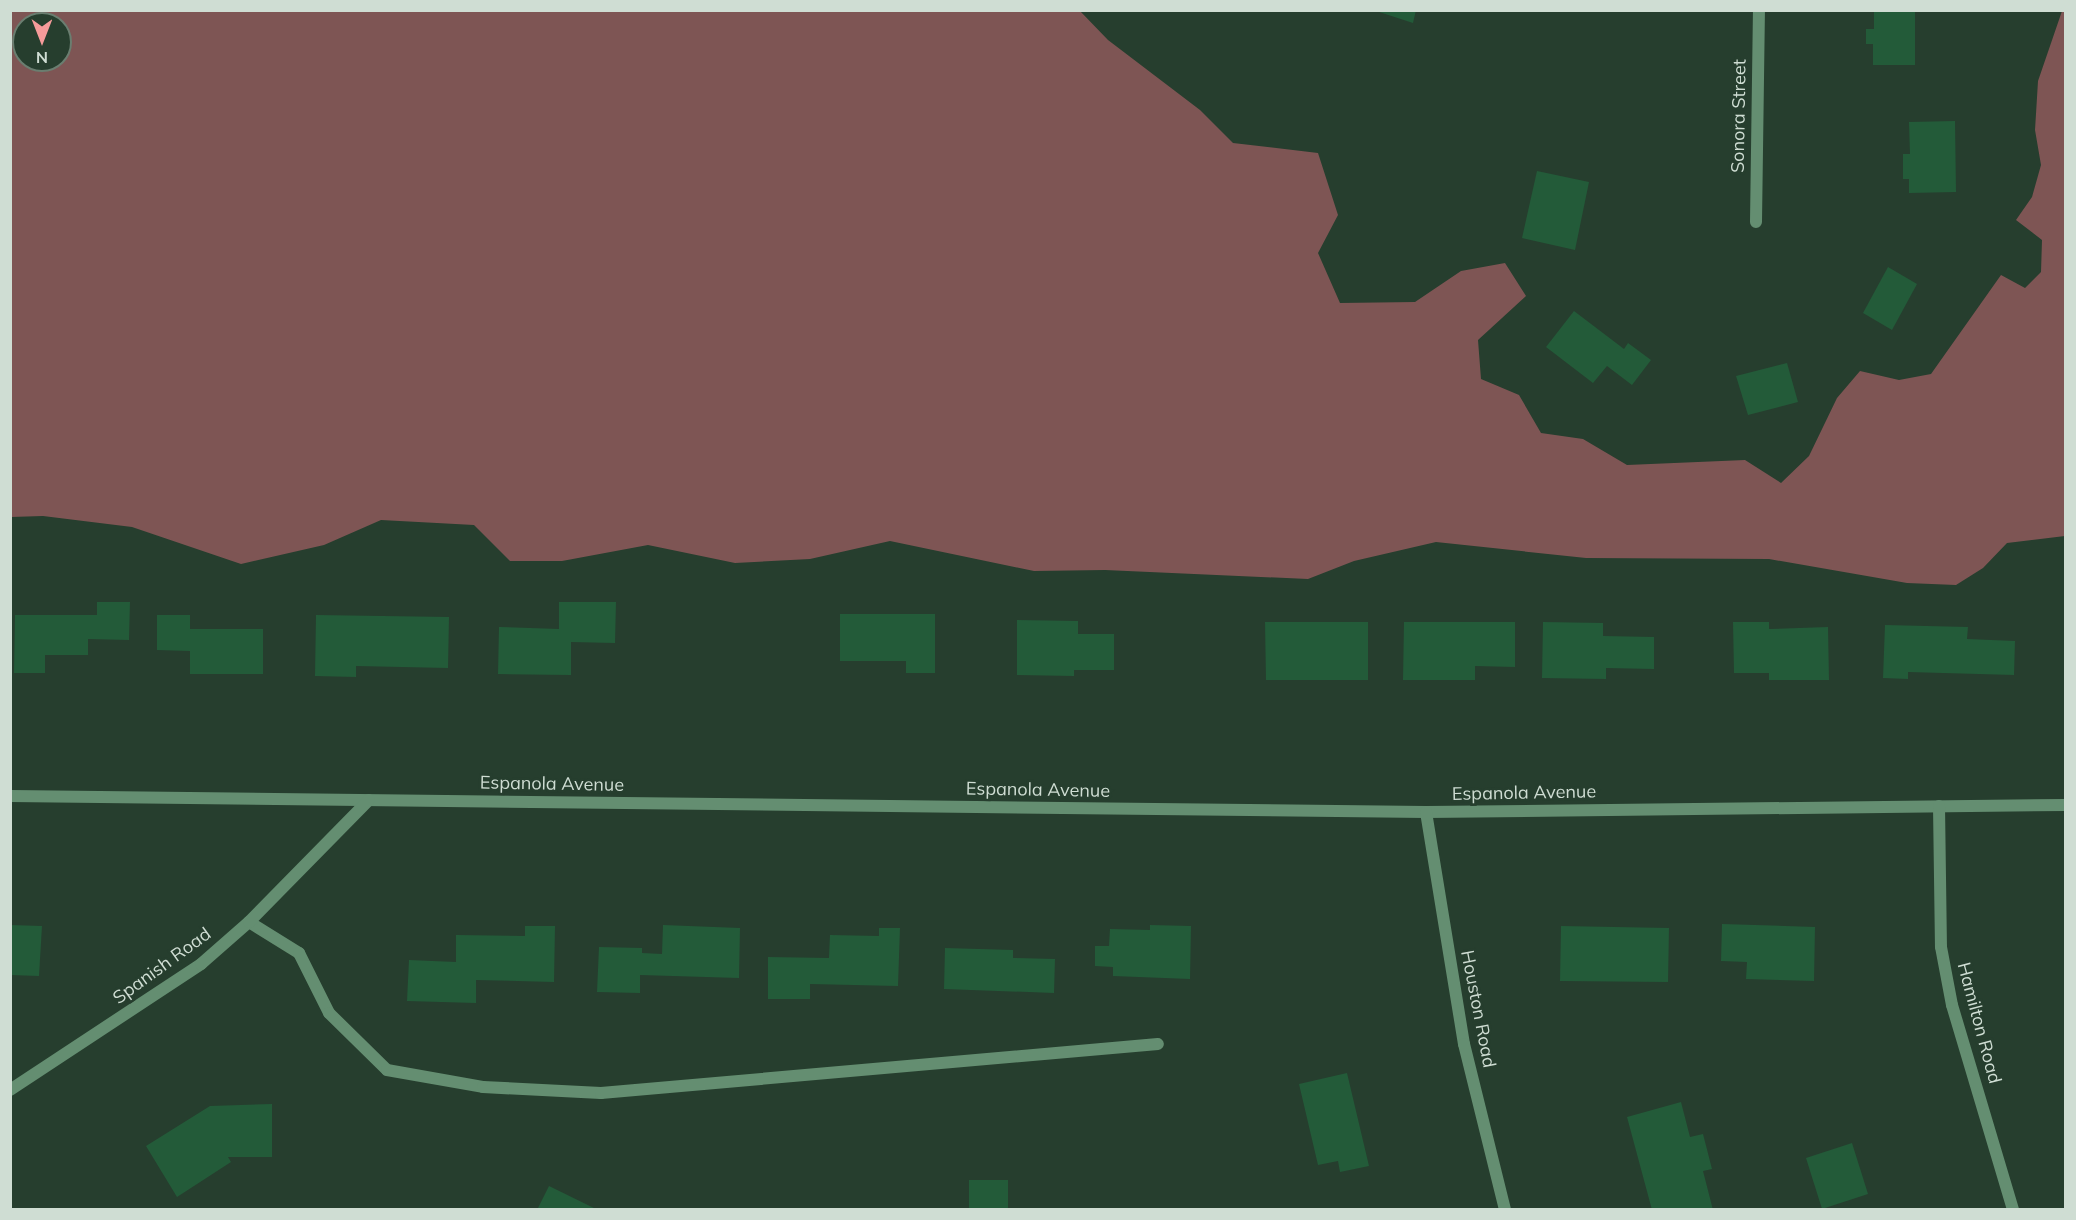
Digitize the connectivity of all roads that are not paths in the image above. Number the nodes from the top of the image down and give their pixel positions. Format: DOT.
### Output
graph roads {
  1 [pos="1759,10"];
  2 [pos="1756,222"];
  3 [pos="10,796"];
  4 [pos="369,800"];
  5 [pos="2066,805"];
  6 [pos="1939,806"];
  7 [pos="1426,812"];
  8 [pos="249,922"];
  9 [pos="1158,1044"];
  10 [pos="10,1090"];
  11 [pos="1505,1209"];
  12 [pos="2013,1209"];
  1 -- 2 [label="street, Sonora Street"];
  3 -- 4 [label="street, Espanola Avenue"];
  4 -- 7 [label="street, Espanola Avenue"];
  4 -- 8 [label="street, Spanish Road"];
  5 -- 6 [label="street, Espanola Avenue"];
  6 -- 7 [label="street, Espanola Avenue"];
  6 -- 12 [label="street, Hamilton Road"];
  7 -- 11 [label="street, Houston Road"];
  8 -- 9 [label="street"];
  8 -- 10 [label="street, Spanish Road"];
}
